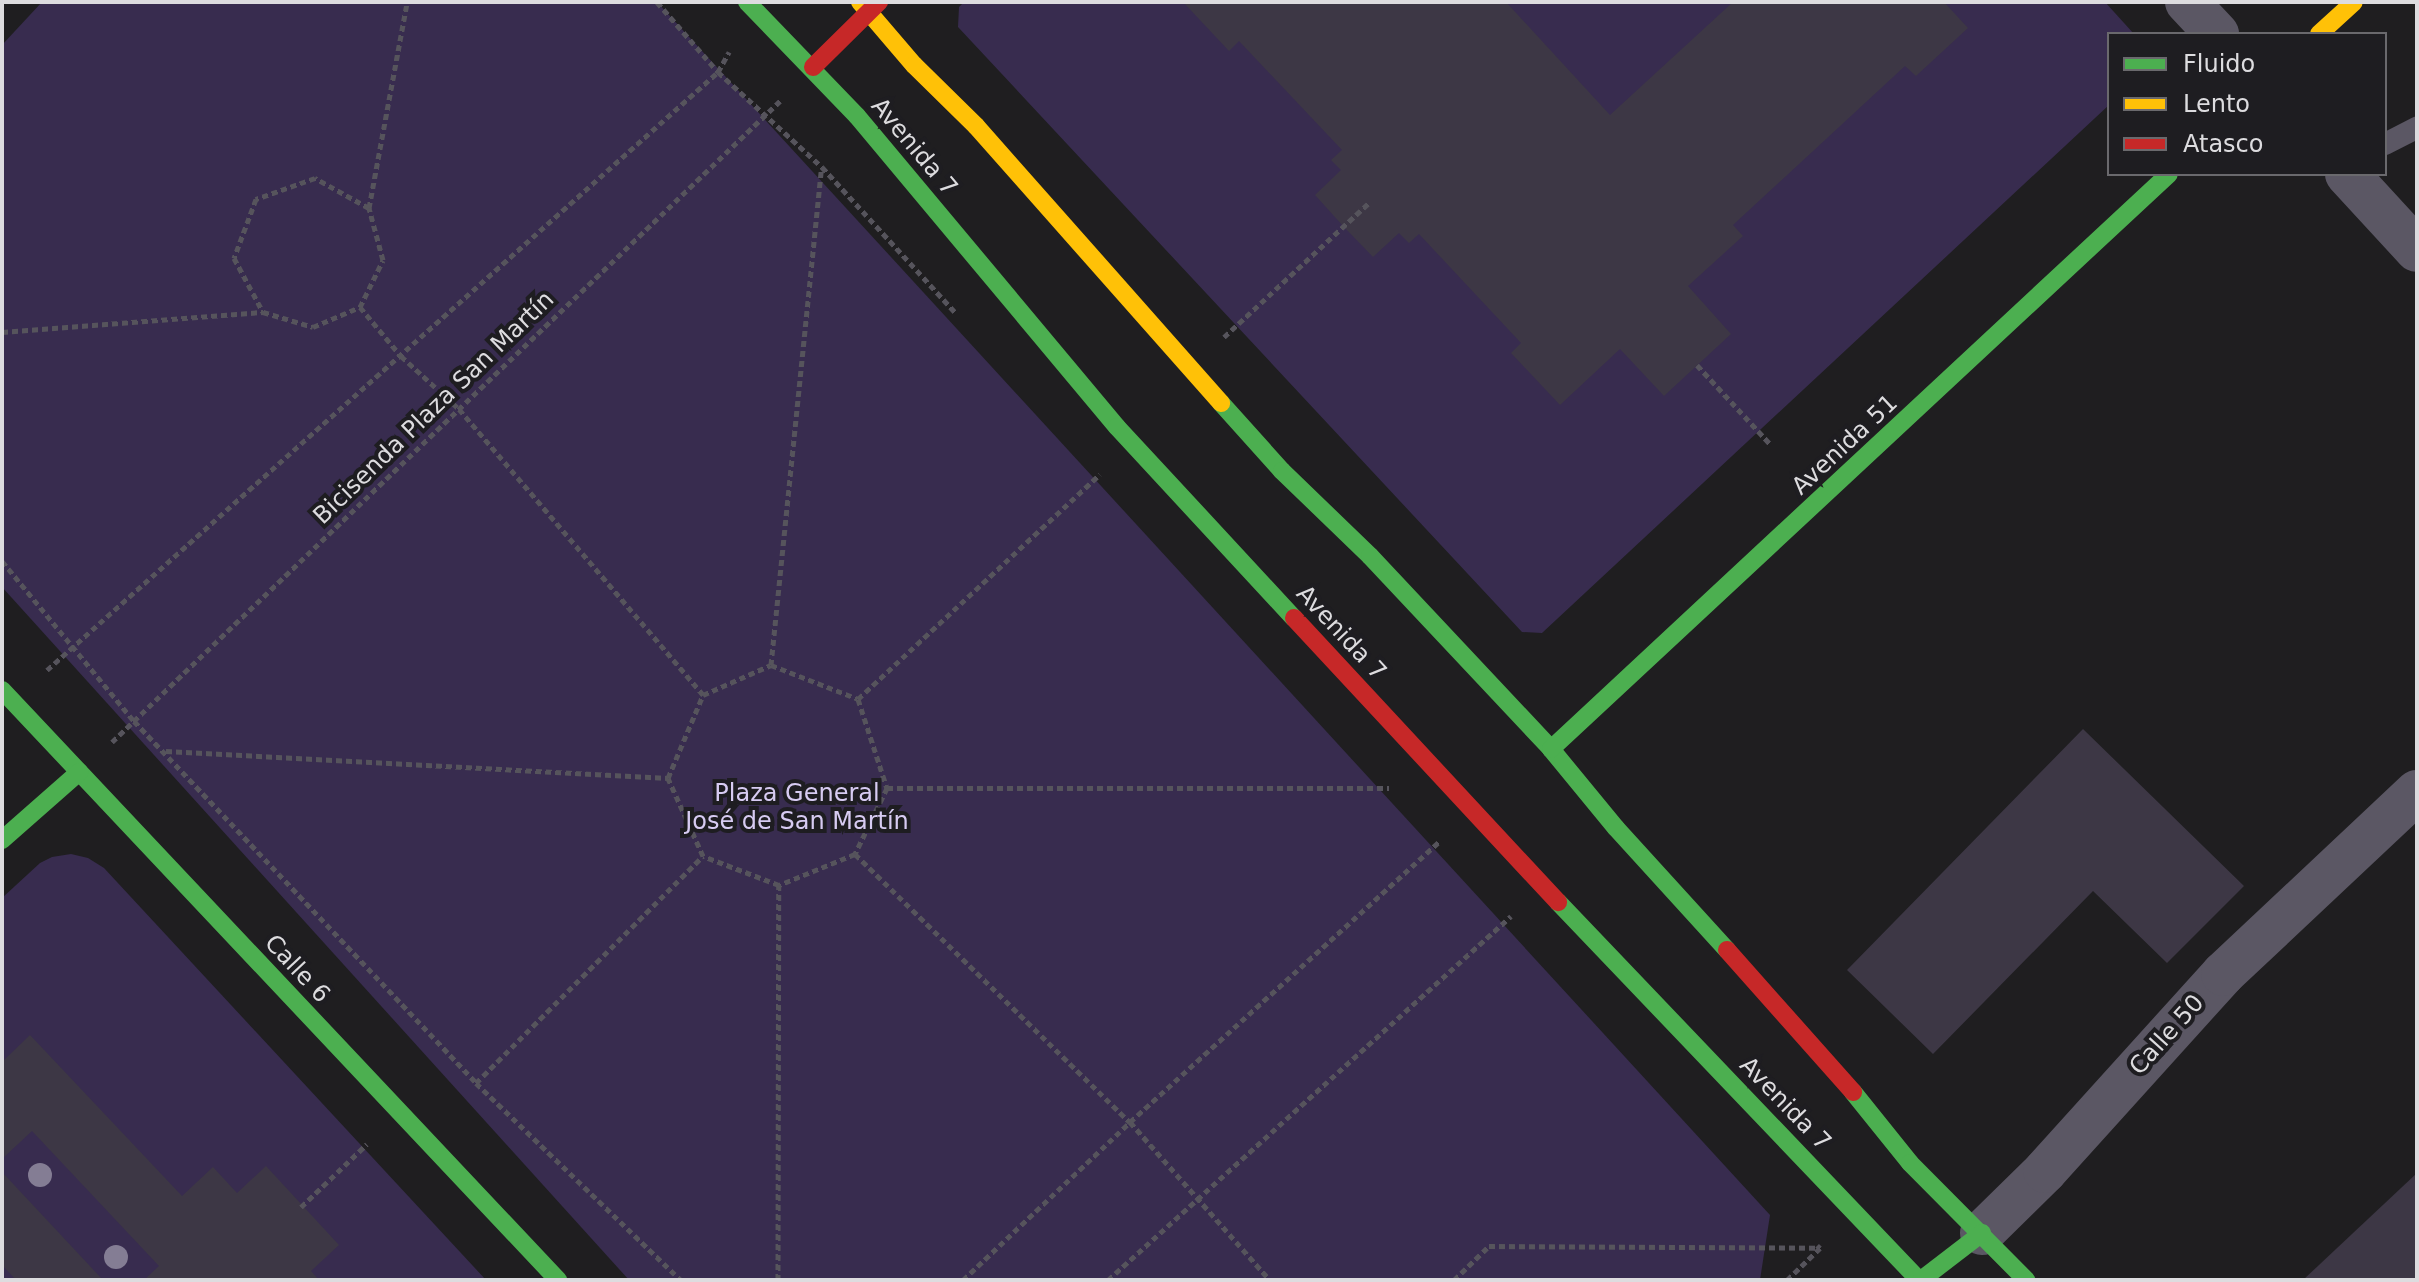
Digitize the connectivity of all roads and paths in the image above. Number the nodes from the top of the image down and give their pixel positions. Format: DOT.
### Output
graph roads {
  1 [pos="407,2"];
  2 [pos="2187,2"];
  3 [pos="2354,2"];
  4 [pos="753,4"];
  5 [pos="869,5"];
  6 [pos="2215,32"];
  7 [pos="2321,32"];
  8 [pos="813,67"];
  9 [pos="2417,128"];
  10 [pos="2387,143"];
  11 [pos="822,167"];
  12 [pos="2167,176"];
  13 [pos="2349,176"];
  14 [pos="1370,202"];
  15 [pos="369,208"];
  16 [pos="2417,250"];
  17 [pos="360,307"];
  18 [pos="263,312"];
  19 [pos="2,332"];
  20 [pos="1223,338"];
  21 [pos="401,356"];
  22 [pos="1697,365"];
  23 [pos="459,409"];
  24 [pos="1771,445"];
  25 [pos="1103,471"];
  26 [pos="2,561"];
  27 [pos="71,646"];
  28 [pos="771,665"];
  29 [pos="703,695"];
  30 [pos="858,699"];
  31 [pos="6,701"];
  32 [pos="134,721"];
  33 [pos="1551,749"];
  34 [pos="165,751"];
  35 [pos="1424,757"];
  36 [pos="79,772"];
  37 [pos="668,778"];
  38 [pos="887,788"];
  39 [pos="2417,792"];
  40 [pos="2,840"];
  41 [pos="1439,842"];
  42 [pos="855,854"];
  43 [pos="703,856"];
  44 [pos="779,885"];
  45 [pos="1544,887"];
  46 [pos="476,1083"];
  47 [pos="1130,1122"];
  48 [pos="373,1138"];
  49 [pos="1197,1198"];
  50 [pos="301,1207"];
  51 [pos="1982,1233"];
  52 [pos="1820,1248"];
  53 [pos="558,1280"];
  54 [pos="681,1280"];
  55 [pos="778,1280"];
  56 [pos="963,1280"];
  57 [pos="1108,1280"];
  58 [pos="1270,1280"];
  59 [pos="1454,1280"];
  60 [pos="1920,1280"];
  61 [pos="2026,1280"];
  1 -- 15 [label="path"];
  2 -- 6 [label="street"];
  3 -- 7 [label="main road"];
  4 -- 8 [label="main road, Avenida 7"];
  4 -- 21 [label="path"];
  5 -- 8 [label="main road"];
  5 -- 33 [label="main road"];
  8 -- 23 [label="path, Bicisenda Plaza San Martín"];
  8 -- 35 [label="main road, Avenida 7"];
  9 -- 10 [label="lane"];
  11 -- 28 [label="path"];
  12 -- 33 [label="main road, Avenida 51"];
  13 -- 16 [label="street"];
  14 -- 20 [label="path"];
  15 -- 17 [label="path"];
  15 -- 18 [label="path"];
  17 -- 18 [label="path"];
  17 -- 21 [label="path"];
  18 -- 19 [label="path"];
  21 -- 23 [label="path"];
  21 -- 27 [label="path"];
  22 -- 24 [label="path"];
  23 -- 29 [label="path"];
  23 -- 32 [label="path, Bicisenda Plaza San Martín"];
  25 -- 30 [label="path"];
  26 -- 27 [label="path"];
  27 -- 31 [label="path"];
  27 -- 32 [label="path"];
  28 -- 29 [label="path"];
  28 -- 30 [label="path"];
  29 -- 37 [label="path"];
  30 -- 38 [label="path"];
  31 -- 36 [label="main road, Calle 6"];
  32 -- 34 [label="path"];
  32 -- 36 [label="path, Bicisenda Plaza San Martín"];
  33 -- 51 [label="main road"];
  34 -- 37 [label="path"];
  34 -- 46 [label="path"];
  35 -- 38 [label="path"];
  35 -- 45 [label="main road, Avenida 7"];
  36 -- 40 [label="main road"];
  36 -- 53 [label="main road, Calle 6"];
  37 -- 43 [label="path"];
  38 -- 42 [label="path"];
  39 -- 51 [label="street, Calle 50"];
  41 -- 47 [label="path"];
  42 -- 44 [label="path"];
  42 -- 47 [label="path"];
  43 -- 44 [label="path"];
  43 -- 46 [label="path"];
  44 -- 55 [label="path"];
  45 -- 49 [label="path"];
  45 -- 60 [label="main road, Avenida 7"];
  46 -- 54 [label="path"];
  47 -- 49 [label="path"];
  47 -- 56 [label="path"];
  48 -- 50 [label="path"];
  49 -- 57 [label="path"];
  49 -- 58 [label="path"];
  51 -- 60 [label="main road, Calle 50"];
  51 -- 61 [label="main road"];
  52 -- 59 [label="path"];
}
